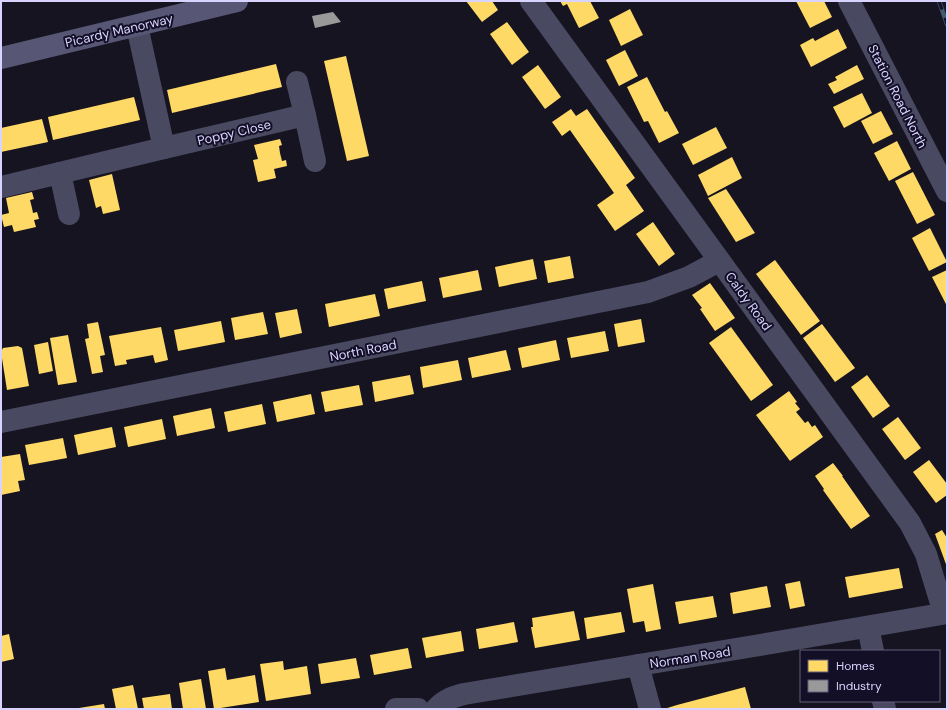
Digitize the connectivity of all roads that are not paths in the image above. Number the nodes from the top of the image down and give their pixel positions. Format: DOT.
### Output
graph roads {
  1 [pos="237,1"];
  2 [pos="531,1"];
  3 [pos="849,1"];
  4 [pos="137,26"];
  5 [pos="1,58"];
  6 [pos="297,82"];
  7 [pos="304,115"];
  8 [pos="164,148"];
  9 [pos="315,161"];
  10 [pos="60,173"];
  11 [pos="1,187"];
  12 [pos="947,191"];
  13 [pos="69,214"];
  14 [pos="719,261"];
  15 [pos="1,422"];
  16 [pos="946,613"];
  17 [pos="868,626"];
  18 [pos="873,650"];
  19 [pos="638,665"];
  20 [pos="396,709"];
  21 [pos="418,709"];
  22 [pos="436,709"];
  23 [pos="650,709"];
  1 -- 4 [label="main road, Picardy Manorway"];
  2 -- 14 [label="street, Caldy Road"];
  3 -- 12 [label="street, Station Road North"];
  4 -- 5 [label="main road, Picardy Manorway"];
  4 -- 8 [label="street"];
  6 -- 7 [label="street"];
  7 -- 8 [label="street, Poppy Close"];
  7 -- 9 [label="street"];
  8 -- 10 [label="street, Poppy Close"];
  10 -- 11 [label="street, Poppy Close"];
  10 -- 13 [label="street"];
  14 -- 15 [label="street, North Road"];
  14 -- 16 [label="street, Caldy Road"];
  16 -- 17 [label="street, Norman Road"];
  17 -- 18 [label="street"];
  17 -- 19 [label="street, Norman Road"];
  19 -- 22 [label="street, Norman Road"];
  19 -- 23 [label="street"];
  20 -- 21 [label="street"];
}
